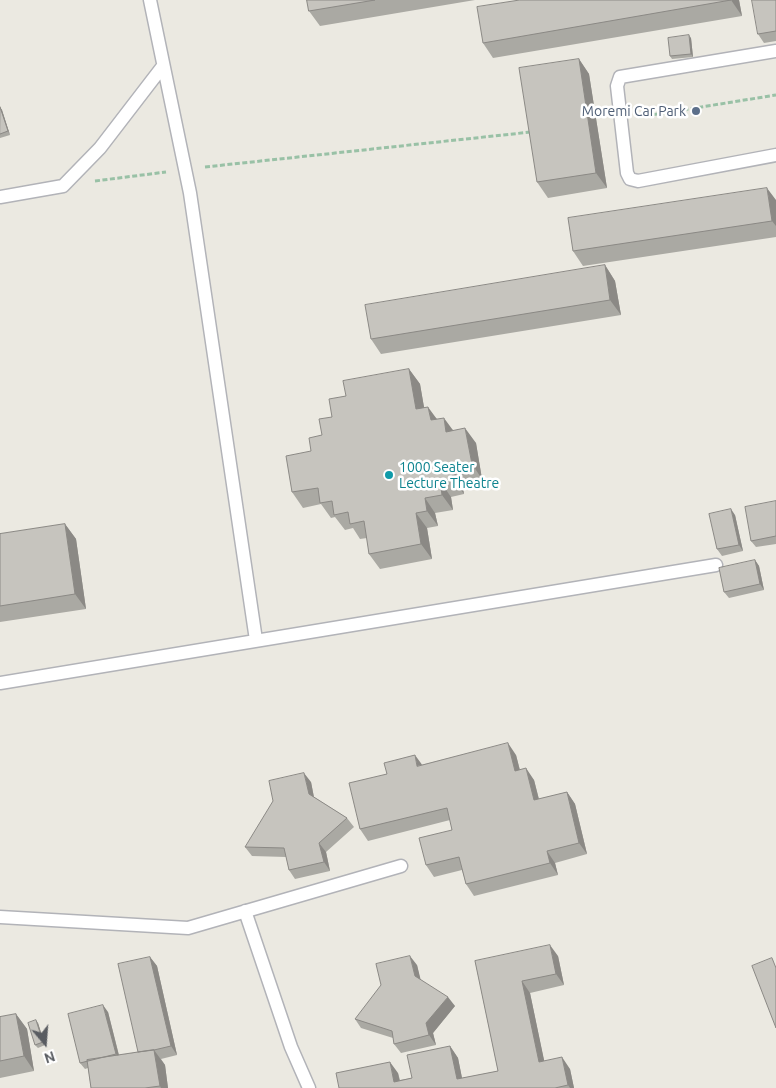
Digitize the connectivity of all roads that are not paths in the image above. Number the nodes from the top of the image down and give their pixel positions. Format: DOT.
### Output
graph roads {
  1 [pos="150,0"];
  2 [pos="776,51"];
  3 [pos="163,66"];
  4 [pos="776,155"];
  5 [pos="0,198"];
  6 [pos="716,565"];
  7 [pos="256,640"];
  8 [pos="0,683"];
  9 [pos="401,866"];
  10 [pos="245,911"];
  11 [pos="0,917"];
  12 [pos="309,1088"];
  1 -- 3 [label="lane"];
  2 -- 4 [label="lane"];
  3 -- 5 [label="lane"];
  3 -- 7 [label="lane"];
  6 -- 7 [label="lane"];
  7 -- 8 [label="lane"];
  9 -- 10 [label="lane"];
  10 -- 11 [label="lane"];
  10 -- 12 [label="lane"];
}
